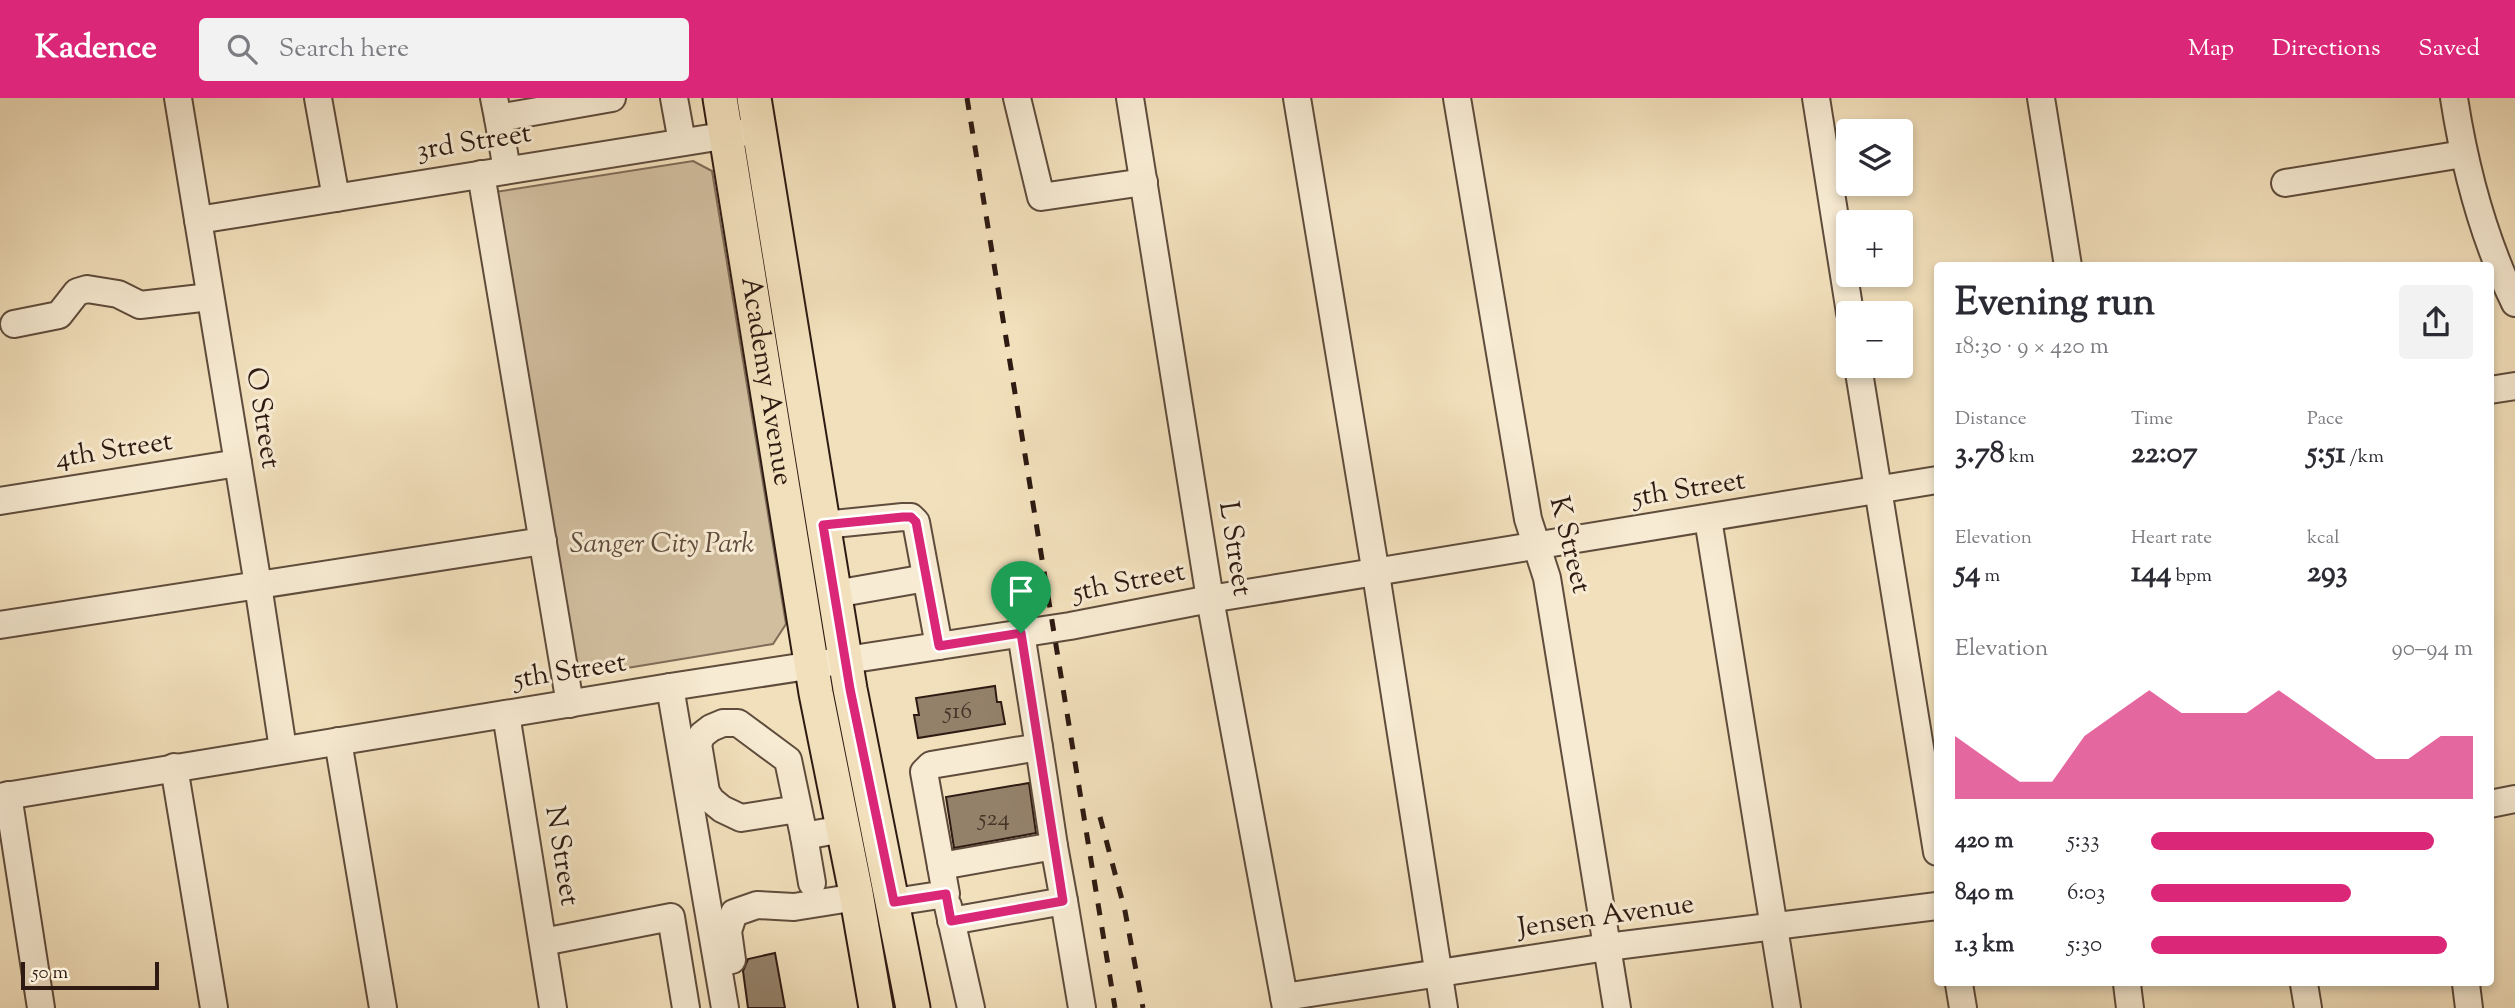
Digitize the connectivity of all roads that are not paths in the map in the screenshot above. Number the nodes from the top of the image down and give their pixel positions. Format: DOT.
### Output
graph roads {
  1 [pos="178,98"];
  2 [pos="318,98"];
  3 [pos="612,98"];
  4 [pos="674,98"];
  5 [pos="720,98"];
  6 [pos="1017,98"];
  7 [pos="1130,98"];
  8 [pos="1297,98"];
  9 [pos="1457,98"];
  10 [pos="1816,98"];
  11 [pos="2041,98"];
  12 [pos="2454,98"];
  13 [pos="496,108"];
  14 [pos="757,114"];
  15 [pos="727,135"];
  16 [pos="682,142"];
  17 [pos="2463,154"];
  18 [pos="494,172"];
  19 [pos="1144,182"];
  20 [pos="2285,183"];
  21 [pos="337,198"];
  22 [pos="198,220"];
  23 [pos="2067,262"];
  24 [pos="210,297"];
  25 [pos="1848,301"];
  26 [pos="2515,303"];
  27 [pos="14,324"];
  28 [pos="764,373"];
  29 [pos="1860,378"];
  30 [pos="2515,386"];
  31 [pos="2494,389"];
  32 [pos="237,463"];
  33 [pos="814,471"];
  34 [pos="1934,481"];
  35 [pos="1878,491"];
  36 [pos="0,501"];
  37 [pos="1708,519"];
  38 [pos="823,525"];
  39 [pos="543,541"];
  40 [pos="1536,547"];
  41 [pos="1376,574"];
  42 [pos="926,578"];
  43 [pos="258,585"];
  44 [pos="835,594"];
  45 [pos="1210,599"];
  46 [pos="0,625"];
  47 [pos="1021,633"];
  48 [pos="939,646"];
  49 [pos="846,660"];
  50 [pos="811,665"];
  51 [pos="670,687"];
  52 [pos="570,704"];
  53 [pos="506,714"];
  54 [pos="338,741"];
  55 [pos="1040,747"];
  56 [pos="283,749"];
  57 [pos="174,768"];
  58 [pos="4,796"];
  59 [pos="2515,799"];
  60 [pos="2494,803"];
  61 [pos="798,809"];
  62 [pos="843,829"];
  63 [pos="1934,834"];
  64 [pos="804,836"];
  65 [pos="1054,846"];
  66 [pos="942,866"];
  67 [pos="812,883"];
  68 [pos="946,894"];
  69 [pos="857,897"];
  70 [pos="1063,901"];
  71 [pos="894,902"];
  72 [pos="1934,906"];
  73 [pos="951,921"];
  74 [pos="1774,926"];
  75 [pos="543,942"];
  76 [pos="1607,947"];
  77 [pos="1438,973"];
  78 [pos="1959,986"];
  79 [pos="2127,986"];
  80 [pos="2304,986"];
  81 [pos="2466,986"];
  82 [pos="1080,999"];
  83 [pos="1285,1003"];
  84 [pos="41,1008"];
  85 [pos="214,1008"];
  86 [pos="383,1008"];
  87 [pos="553,1008"];
  88 [pos="686,1008"];
  89 [pos="725,1008"];
  90 [pos="739,1008"];
  91 [pos="876,1008"];
  92 [pos="914,1008"];
  93 [pos="971,1008"];
  94 [pos="1444,1008"];
  95 [pos="1617,1008"];
  96 [pos="1787,1008"];
  97 [pos="1963,1008"];
  98 [pos="2130,1008"];
  99 [pos="2308,1008"];
  100 [pos="2469,1008"];
  1 -- 22 [label="street, O Street"];
  2 -- 21 [label="street"];
  3 -- 13 [label="street"];
  4 -- 16 [label="street"];
  5 -- 15 [label="main road, Academy Avenue"];
  6 -- 19 [label="street"];
  7 -- 19 [label="street, L Street"];
  8 -- 41 [label="street"];
  9 -- 40 [label="street, K Street"];
  10 -- 25 [label="street"];
  11 -- 23 [label="street"];
  12 -- 17 [label="street"];
  13 -- 18 [label="street"];
  14 -- 15 [label="street, 3rd Street"];
  14 -- 33 [label="main road, Academy Avenue"];
  15 -- 16 [label="street, 3rd Street"];
  15 -- 28 [label="main road, Academy Avenue"];
  16 -- 18 [label="street, 3rd Street"];
  17 -- 20 [label="street"];
  17 -- 26 [label="street"];
  18 -- 21 [label="street, 3rd Street"];
  18 -- 39 [label="street"];
  19 -- 45 [label="street, L Street"];
  21 -- 22 [label="street, 3rd Street"];
  22 -- 24 [label="street, O Street"];
  24 -- 27 [label="street"];
  24 -- 32 [label="street, O Street"];
  28 -- 33 [label="main road"];
  28 -- 50 [label="main road, Academy Avenue"];
  29 -- 35 [label="street"];
  30 -- 31 [label="street"];
  32 -- 36 [label="street, 4th Street"];
  32 -- 43 [label="street, O Street"];
  33 -- 38 [label="main road, Academy Avenue"];
  34 -- 35 [label="street, 5th Street"];
  35 -- 37 [label="street, 5th Street"];
  35 -- 63 [label="street"];
  37 -- 40 [label="street, 5th Street"];
  37 -- 74 [label="street"];
  38 -- 42 [label="street"];
  38 -- 44 [label="main road, Academy Avenue"];
  39 -- 43 [label="street"];
  39 -- 52 [label="street"];
  40 -- 41 [label="street, 5th Street"];
  40 -- 76 [label="street, K Street"];
  41 -- 45 [label="street, 5th Street"];
  41 -- 77 [label="street"];
  42 -- 44 [label="street"];
  42 -- 48 [label="street"];
  43 -- 46 [label="street"];
  43 -- 56 [label="street, O Street"];
  44 -- 49 [label="main road, Academy Avenue"];
  45 -- 47 [label="street, 5th Street"];
  45 -- 83 [label="street, L Street"];
  47 -- 48 [label="street, 5th Street"];
  47 -- 55 [label="street"];
  48 -- 49 [label="street, 5th Street"];
  49 -- 50 [label="street, 5th Street"];
  49 -- 71 [label="main road, Academy Avenue"];
  50 -- 51 [label="street, 5th Street"];
  50 -- 62 [label="main road, Academy Avenue"];
  51 -- 52 [label="street, 5th Street"];
  51 -- 89 [label="street"];
  52 -- 53 [label="street, 5th Street"];
  53 -- 54 [label="street, 5th Street"];
  53 -- 75 [label="street, N Street"];
  54 -- 56 [label="street, 5th Street"];
  54 -- 86 [label="street"];
  55 -- 65 [label="street"];
  55 -- 66 [label="street"];
  56 -- 57 [label="street, 5th Street"];
  57 -- 58 [label="street, 5th Street"];
  57 -- 85 [label="street"];
  58 -- 84 [label="street"];
  59 -- 60 [label="street"];
  61 -- 61 [label="street"];
  61 -- 64 [label="street"];
  62 -- 64 [label="street"];
  62 -- 69 [label="main road, Academy Avenue"];
  64 -- 67 [label="street"];
  65 -- 66 [label="street"];
  65 -- 70 [label="street"];
  66 -- 68 [label="street"];
  68 -- 71 [label="street"];
  68 -- 73 [label="street"];
  69 -- 90 [label="street"];
  69 -- 91 [label="main road, Academy Avenue"];
  70 -- 73 [label="street"];
  70 -- 82 [label="street"];
  71 -- 92 [label="main road, Academy Avenue"];
  72 -- 74 [label="street, Jensen Avenue"];
  73 -- 93 [label="street"];
  74 -- 76 [label="street, Jensen Avenue"];
  74 -- 96 [label="street"];
  75 -- 87 [label="street, N Street"];
  75 -- 88 [label="street"];
  76 -- 77 [label="street, Jensen Avenue"];
  76 -- 95 [label="street, K Street"];
  77 -- 83 [label="street, Jensen Avenue"];
  77 -- 94 [label="street"];
  78 -- 97 [label="street"];
  79 -- 98 [label="street"];
  80 -- 99 [label="street"];
  81 -- 100 [label="street"];
}
